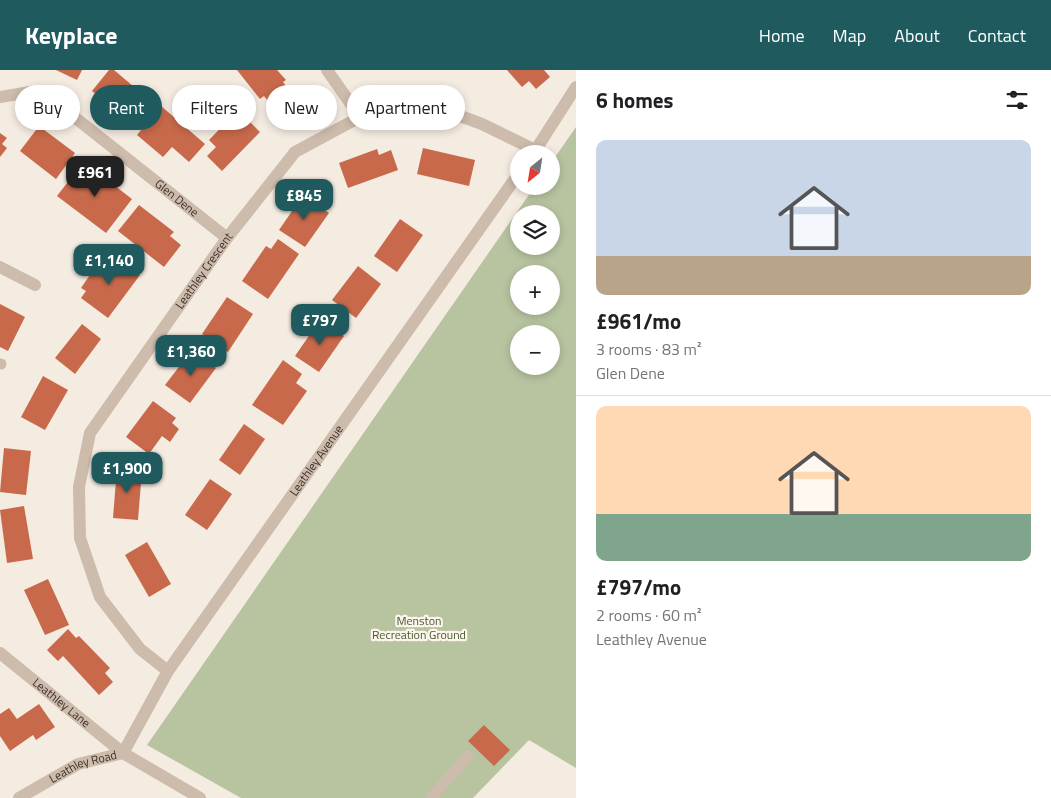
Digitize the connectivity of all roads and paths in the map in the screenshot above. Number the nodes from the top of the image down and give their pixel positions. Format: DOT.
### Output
graph roads {
  1 [pos="326,70"];
  2 [pos="576,87"];
  3 [pos="0,96"];
  4 [pos="347,99"];
  5 [pos="465,118"];
  6 [pos="347,124"];
  7 [pos="521,145"];
  8 [pos="539,145"];
  9 [pos="510,186"];
  10 [pos="227,238"];
  11 [pos="0,267"];
  12 [pos="35,285"];
  13 [pos="0,653"];
  14 [pos="168,671"];
  15 [pos="123,753"];
  16 [pos="468,756"];
  17 [pos="20,798"];
  18 [pos="200,798"];
  19 [pos="431,798"];
  1 -- 4 [label="street"];
  2 -- 8 [label="street"];
  3 -- 10 [label="street, Glen Dene"];
  5 -- 7 [label="street, Leathley Crescent"];
  6 -- 10 [label="street, Leathley Crescent"];
  9 -- 14 [label="street, Leathley Avenue"];
  10 -- 14 [label="street, Leathley Crescent"];
  11 -- 12 [label="street"];
  13 -- 15 [label="street, Leathley Lane"];
  14 -- 15 [label="street, Leathley Avenue"];
  15 -- 17 [label="street, Leathley Road"];
  15 -- 18 [label="street, Leathley Lane"];
  16 -- 19 [label="lane"];
}
